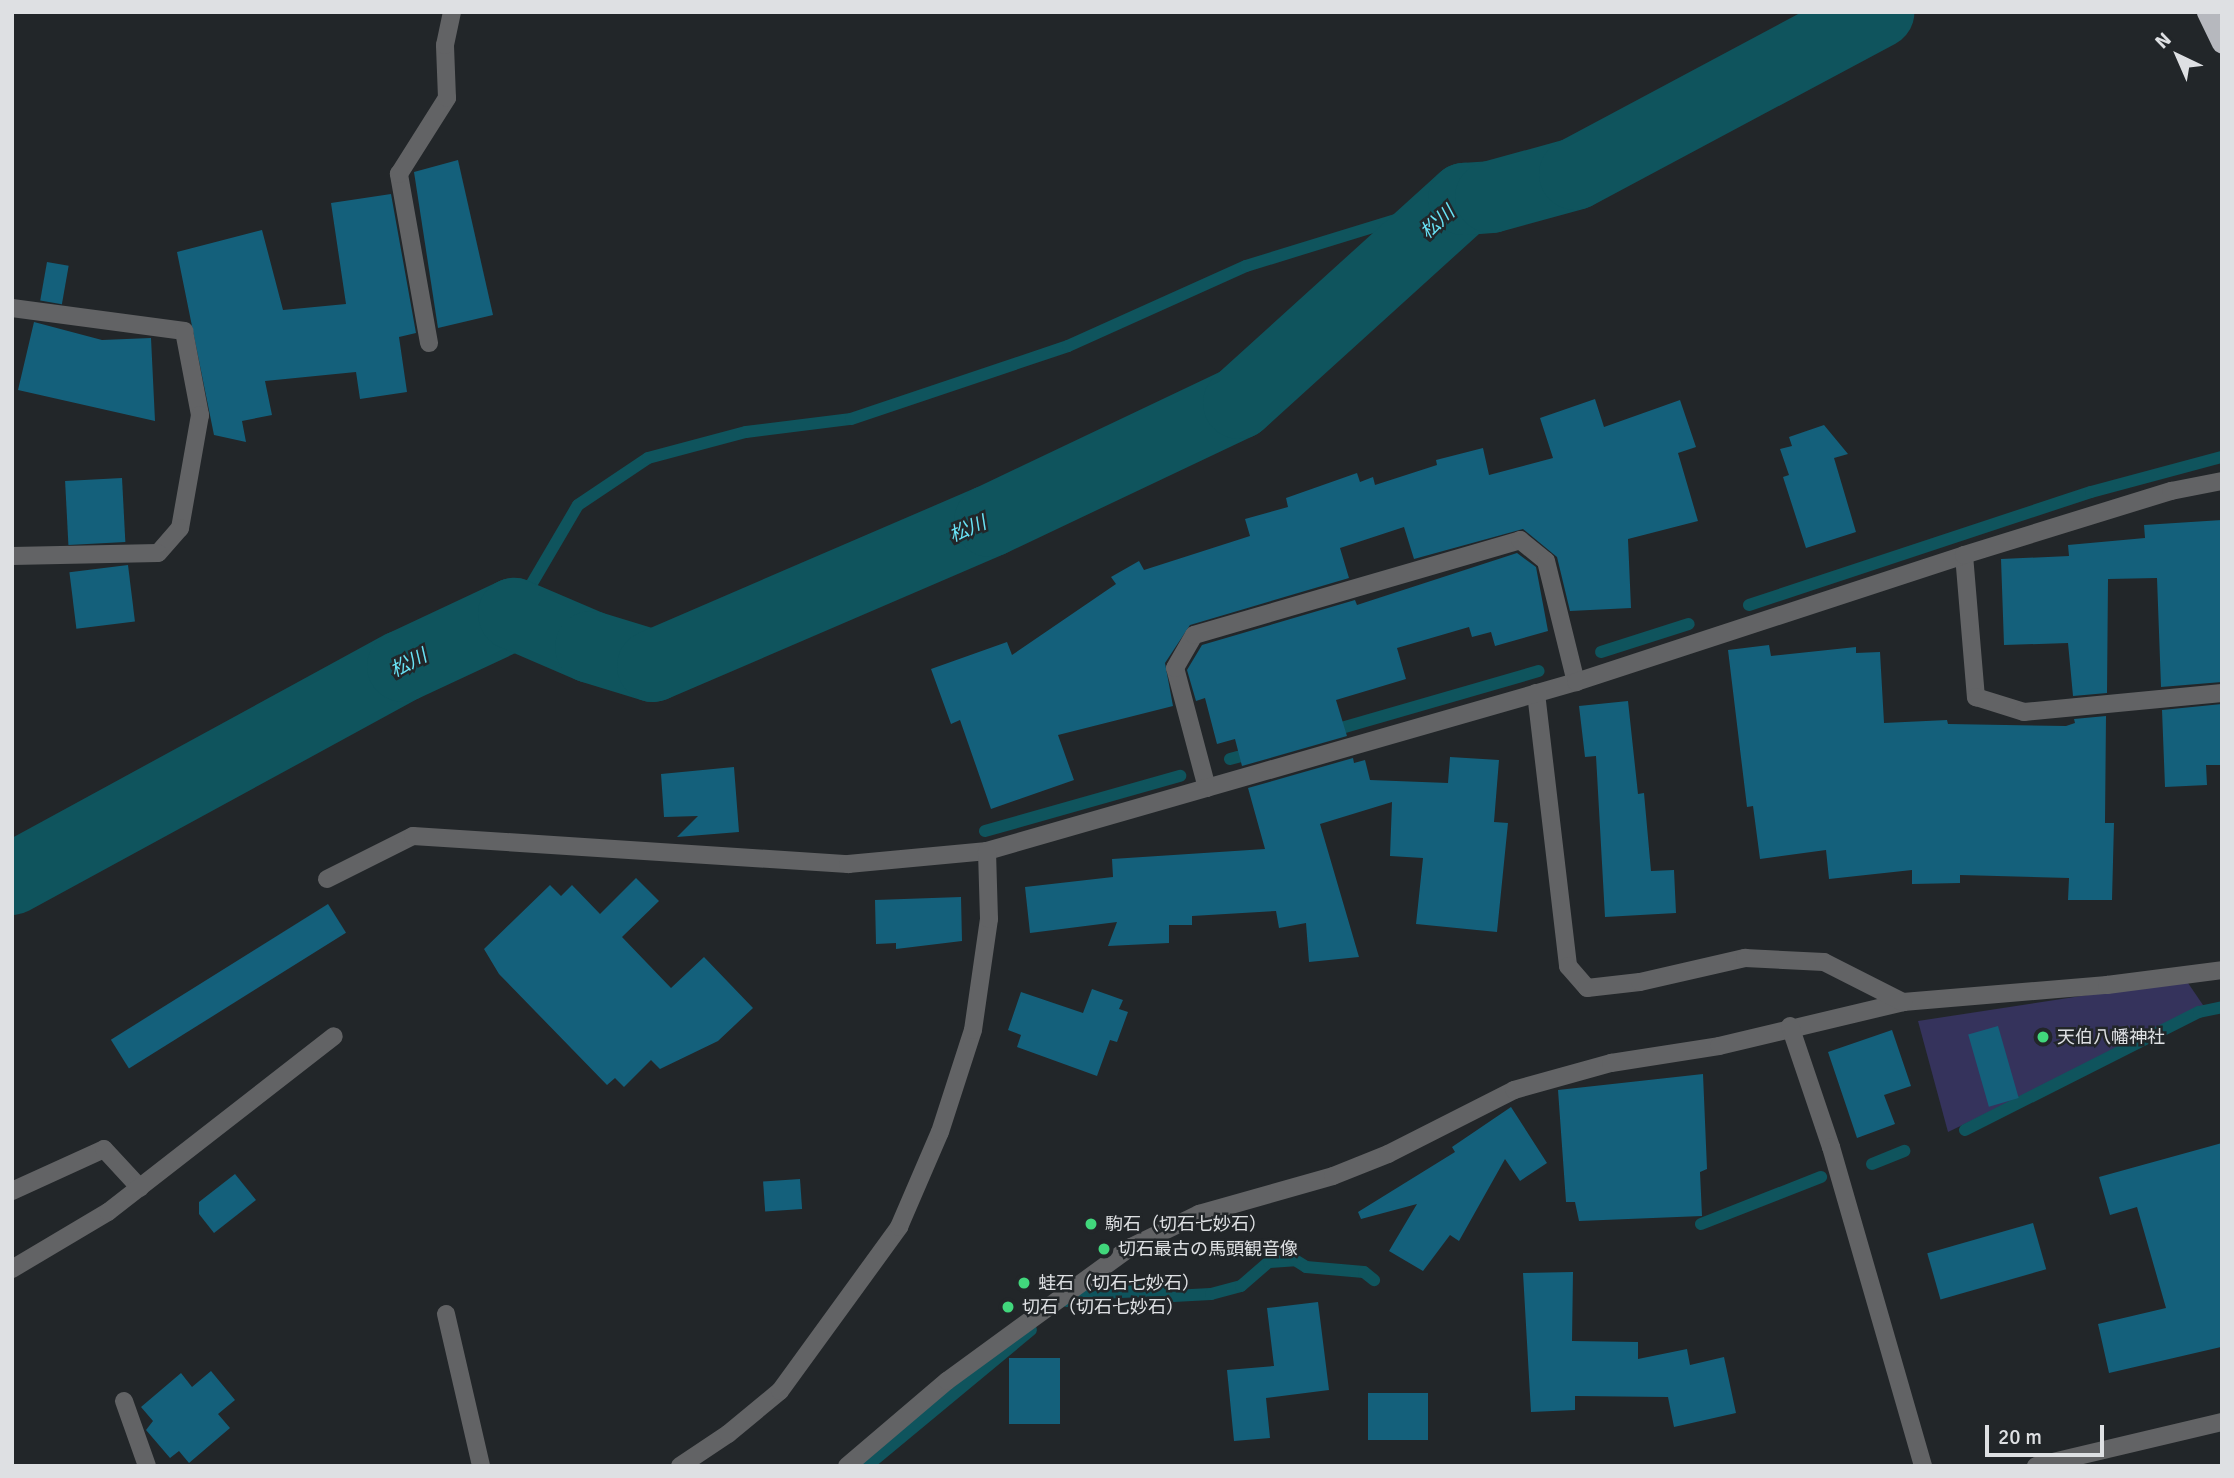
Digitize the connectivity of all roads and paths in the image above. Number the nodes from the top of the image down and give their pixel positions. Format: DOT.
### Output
graph roads {
  1 [pos="452,12"];
  2 [pos="2207,12"];
  3 [pos="2222,43"];
  4 [pos="12,308"];
  5 [pos="429,343"];
  6 [pos="2222,481"];
  7 [pos="1964,555"];
  8 [pos="12,556"];
  9 [pos="1576,682"];
  10 [pos="2222,693"];
  11 [pos="1536,694"];
  12 [pos="1207,788"];
  13 [pos="987,851"];
  14 [pos="327,879"];
  15 [pos="2222,970"];
  16 [pos="1903,1002"];
  17 [pos="1790,1027"];
  18 [pos="334,1036"];
  19 [pos="140,1188"];
  20 [pos="12,1191"];
  21 [pos="12,1269"];
  22 [pos="446,1314"];
  23 [pos="124,1402"];
  24 [pos="2222,1422"];
  25 [pos="147,1466"];
  26 [pos="481,1466"];
  27 [pos="680,1466"];
  28 [pos="847,1466"];
  29 [pos="1923,1466"];
  30 [pos="2036,1466"];
  1 -- 5 [label="street"];
  2 -- 3 [label="highway"];
  4 -- 8 [label="street"];
  6 -- 7 [label="street"];
  7 -- 9 [label="street"];
  7 -- 10 [label="street"];
  9 -- 11 [label="street"];
  9 -- 12 [label="street"];
  11 -- 12 [label="street"];
  11 -- 16 [label="street"];
  12 -- 13 [label="street"];
  13 -- 14 [label="street"];
  13 -- 27 [label="street"];
  15 -- 16 [label="street"];
  16 -- 17 [label="street"];
  17 -- 28 [label="street"];
  17 -- 29 [label="street"];
  18 -- 19 [label="street"];
  19 -- 20 [label="street"];
  19 -- 21 [label="street"];
  22 -- 26 [label="street"];
  23 -- 25 [label="street"];
  24 -- 30 [label="street"];
}
